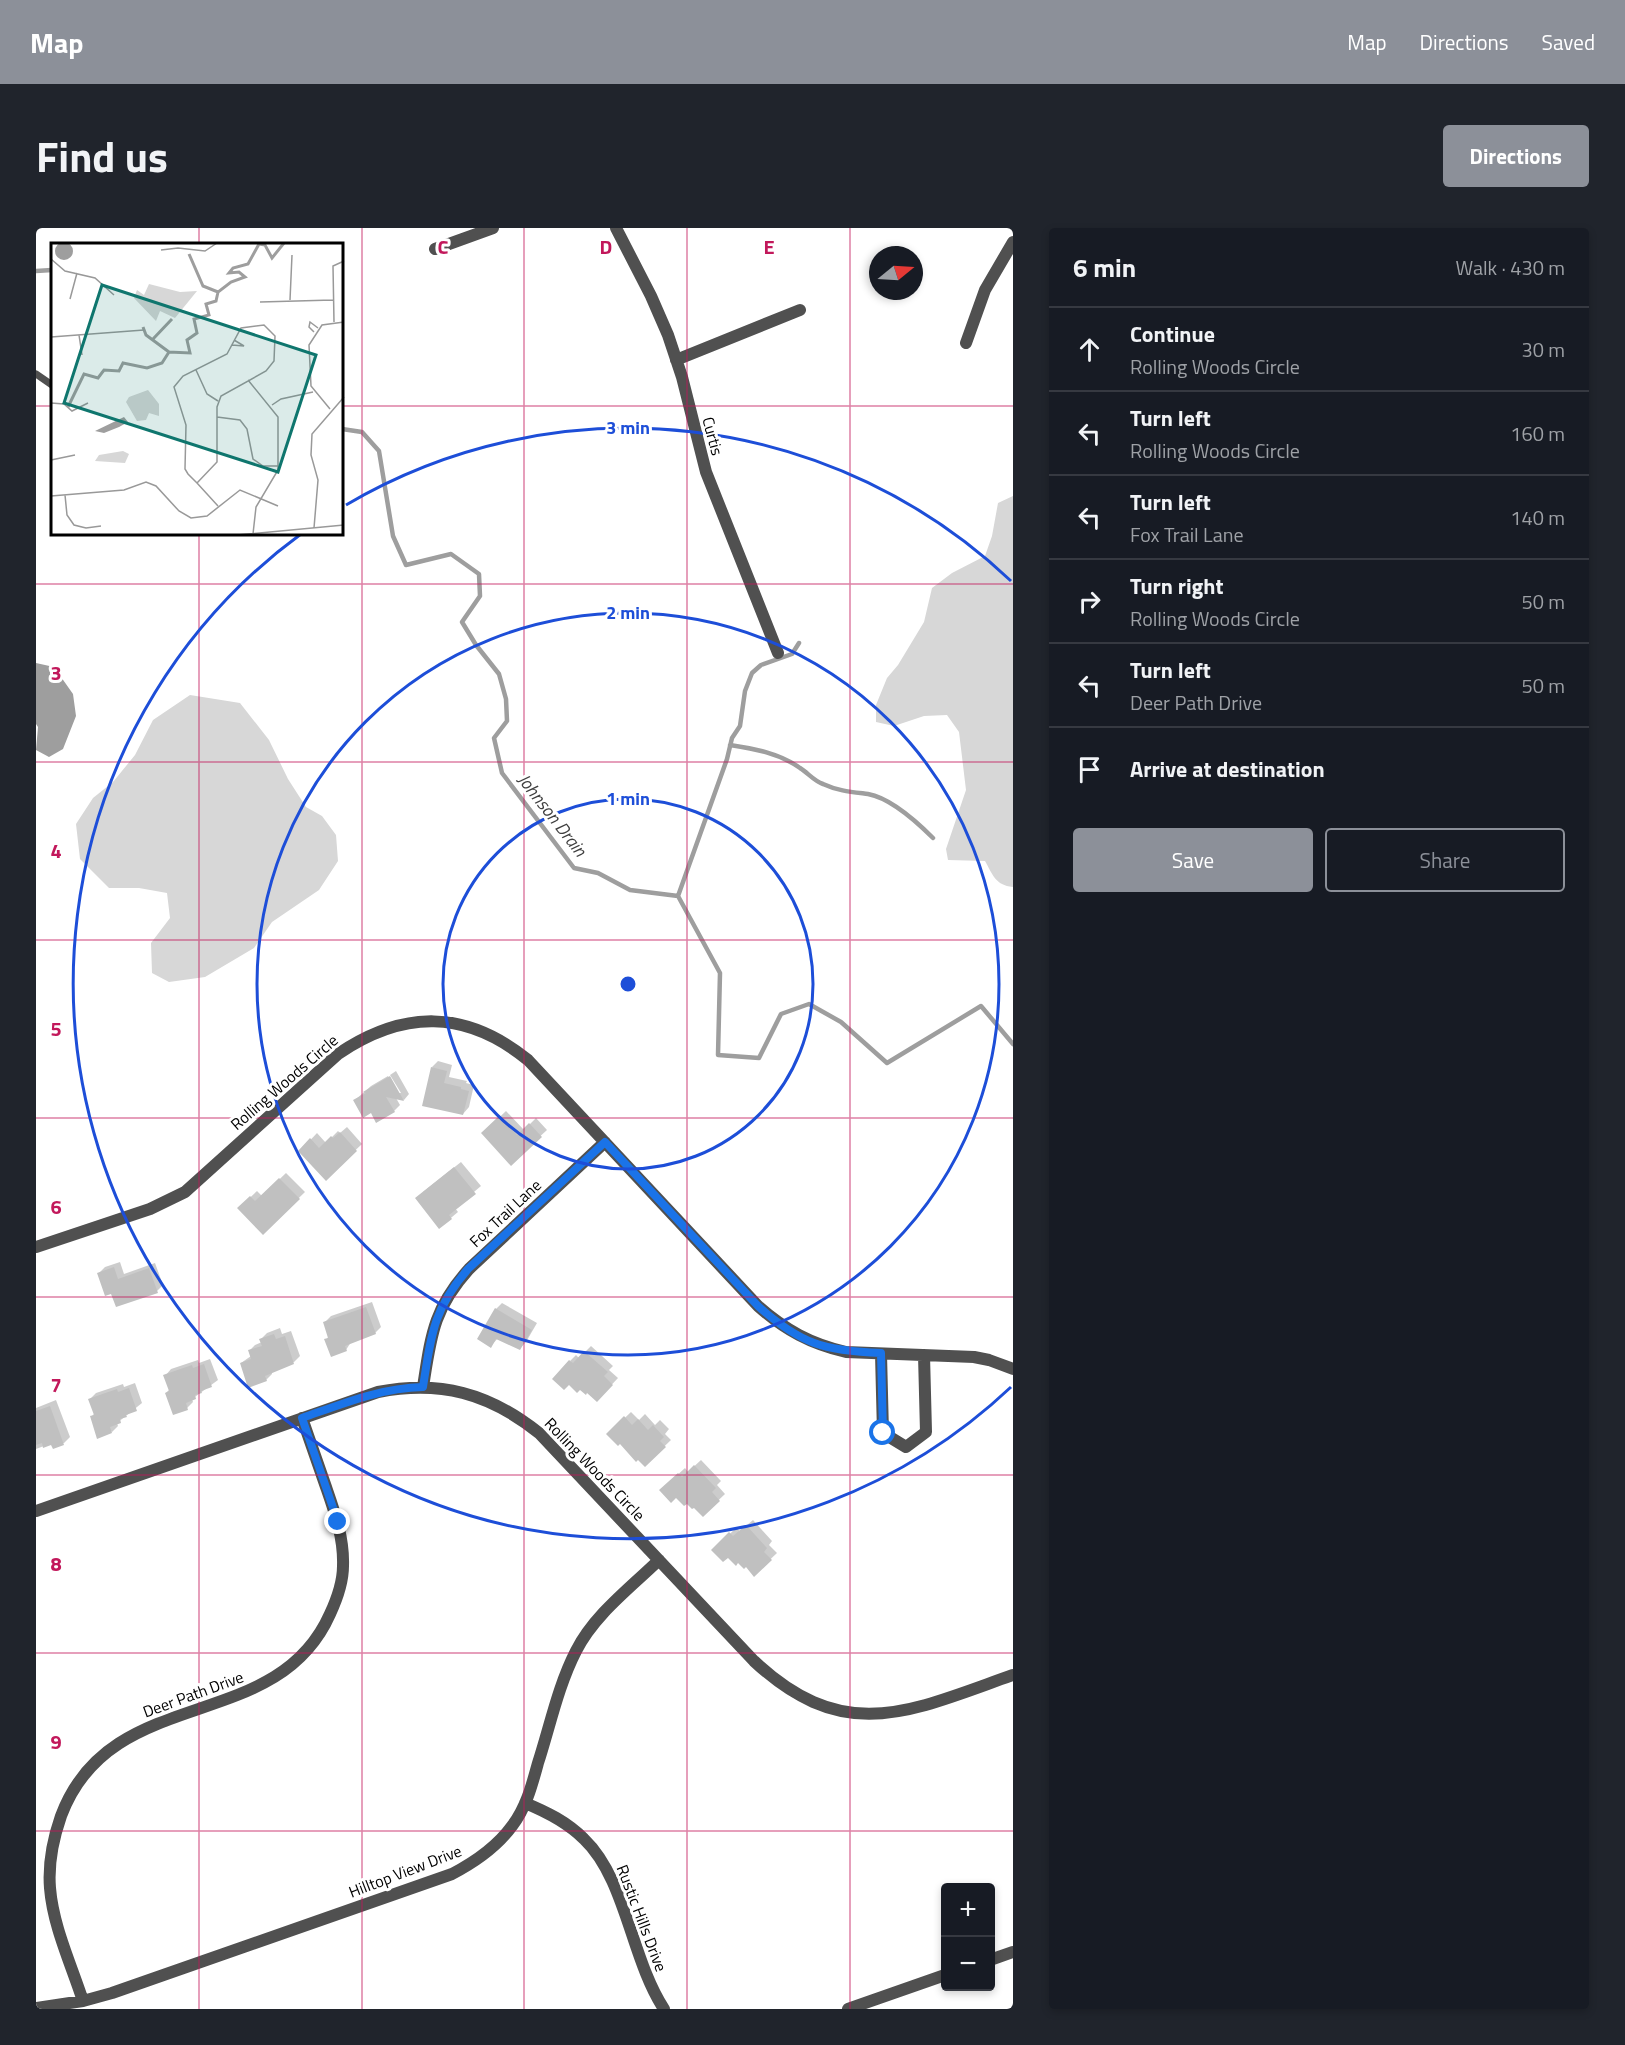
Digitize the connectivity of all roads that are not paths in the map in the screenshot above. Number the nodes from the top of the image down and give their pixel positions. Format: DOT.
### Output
graph roads {
  1 [pos="493,228"];
  2 [pos="616,228"];
  3 [pos="1013,242"];
  4 [pos="435,249"];
  5 [pos="800,310"];
  6 [pos="966,343"];
  7 [pos="676,360"];
  8 [pos="36,374"];
  9 [pos="51,384"];
  10 [pos="778,653"];
  11 [pos="605,1142"];
  12 [pos="36,1247"];
  13 [pos="881,1353"];
  14 [pos="924,1355"];
  15 [pos="1013,1369"];
  16 [pos="423,1387"];
  17 [pos="302,1418"];
  18 [pos="36,1511"];
  19 [pos="659,1560"];
  20 [pos="1013,1675"];
  21 [pos="525,1803"];
  22 [pos="1013,1952"];
  23 [pos="995,1958"];
  24 [pos="941,1976"];
  25 [pos="83,2001"];
  26 [pos="36,2008"];
  27 [pos="664,2009"];
  28 [pos="848,2009"];
  1 -- 4 [label="street"];
  2 -- 7 [label="street, Curtis"];
  3 -- 6 [label="street"];
  5 -- 7 [label="street"];
  7 -- 10 [label="street, Curtis"];
  8 -- 9 [label="lane"];
  11 -- 12 [label="street, Rolling Woods Circle"];
  11 -- 13 [label="street, Rolling Woods Circle"];
  11 -- 16 [label="street, Fox Trail Lane"];
  13 -- 14 [label="street, Rolling Woods Circle"];
  13 -- 14 [label="street"];
  14 -- 15 [label="street, Rolling Woods Circle"];
  16 -- 17 [label="street, Rolling Woods Circle"];
  16 -- 19 [label="street, Rolling Woods Circle"];
  17 -- 18 [label="street, Rolling Woods Circle"];
  17 -- 25 [label="street, Deer Path Drive"];
  19 -- 20 [label="street, Rolling Woods Circle"];
  19 -- 21 [label="street, Hilltop View Drive"];
  21 -- 25 [label="street, Hilltop View Drive"];
  21 -- 27 [label="street, Rustic Hills Drive"];
  22 -- 23 [label="street"];
  24 -- 28 [label="street"];
  25 -- 26 [label="street, Hilltop View Drive"];
}
